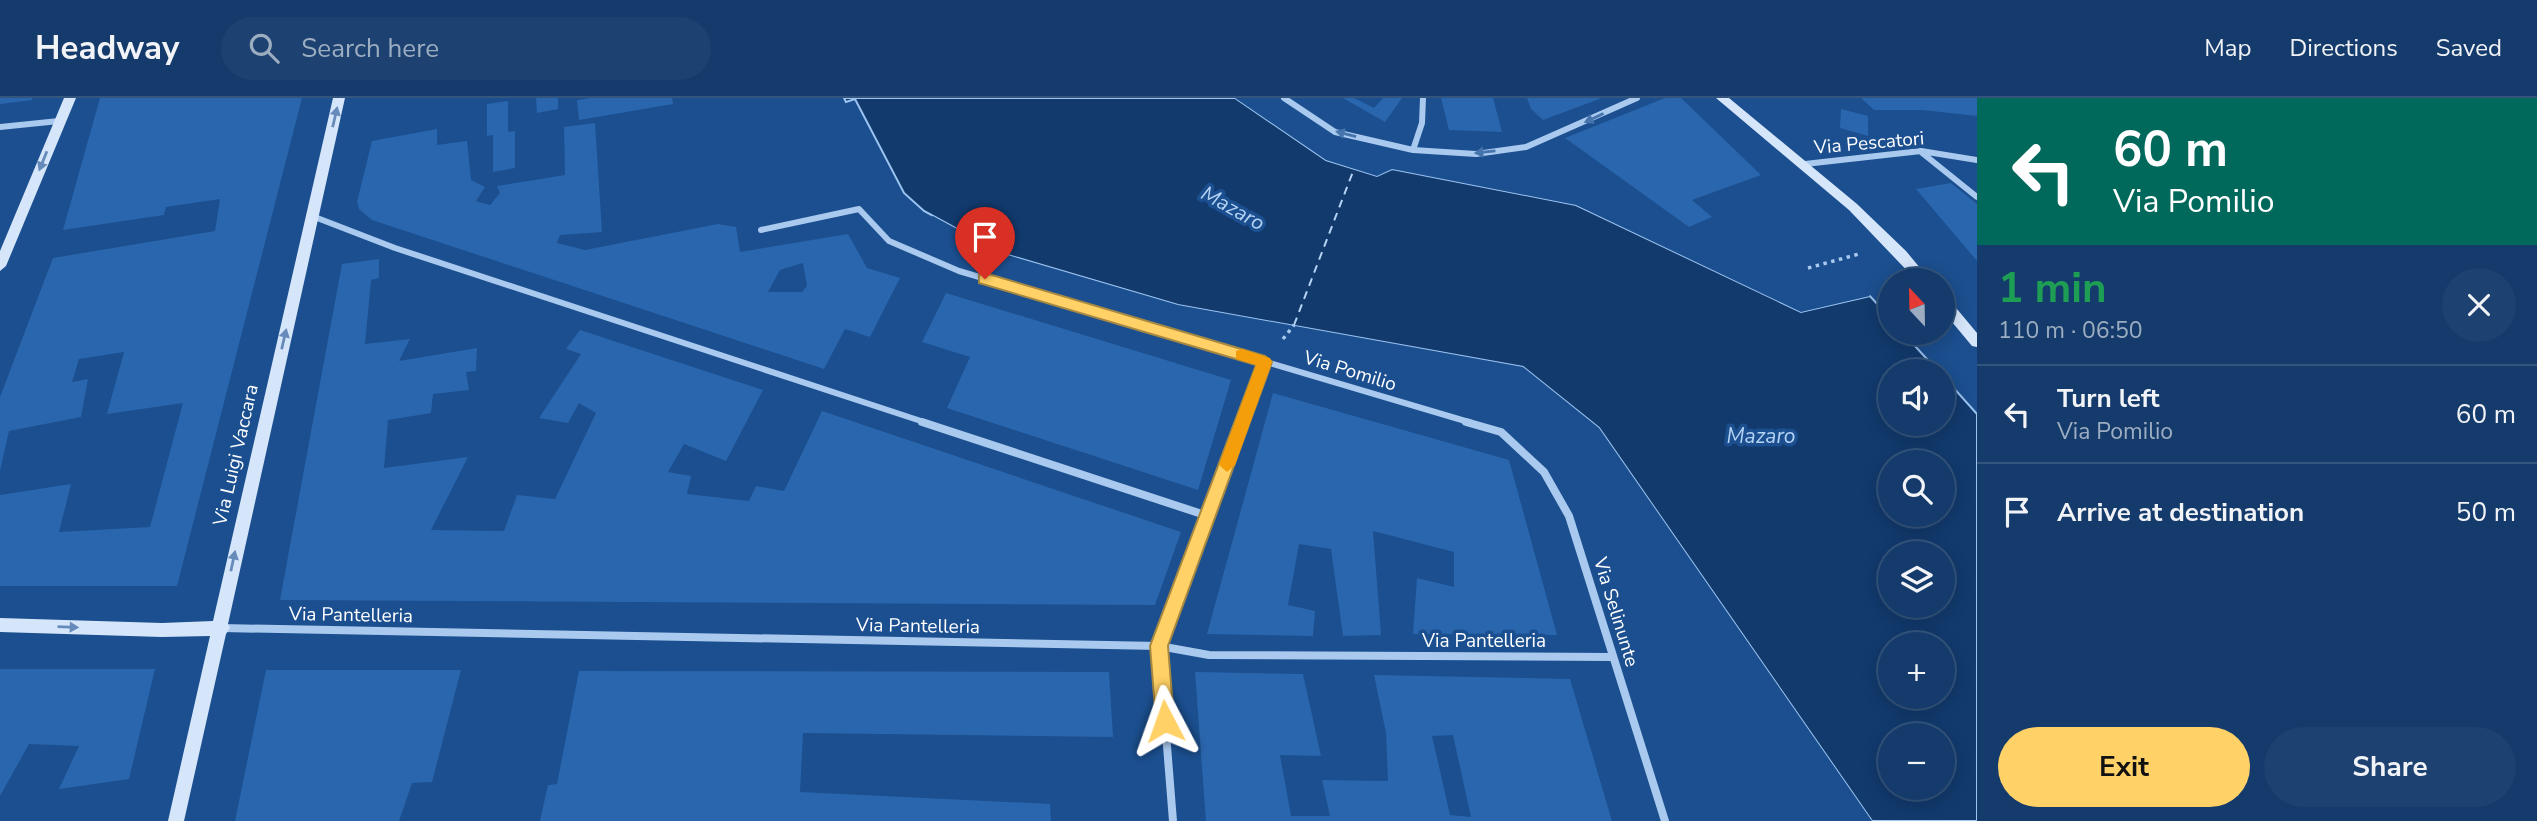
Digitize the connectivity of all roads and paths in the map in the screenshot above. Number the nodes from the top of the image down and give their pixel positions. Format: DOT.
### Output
graph roads {
  1 [pos="70,98"];
  2 [pos="339,98"];
  3 [pos="1284,98"];
  4 [pos="1423,98"];
  5 [pos="1637,98"];
  6 [pos="1722,98"];
  7 [pos="60,121"];
  8 [pos="0,127"];
  9 [pos="1413,150"];
  10 [pos="1921,151"];
  11 [pos="1977,160"];
  12 [pos="1805,164"];
  13 [pos="1977,197"];
  14 [pos="312,215"];
  15 [pos="761,230"];
  16 [pos="1893,244"];
  17 [pos="0,265"];
  18 [pos="1808,268"];
  19 [pos="1914,268"];
  20 [pos="1955,316"];
  21 [pos="1977,342"];
  22 [pos="1265,362"];
  23 [pos="1501,432"];
  24 [pos="1208,516"];
  25 [pos="0,625"];
  26 [pos="222,628"];
  27 [pos="1159,646"];
  28 [pos="1614,657"];
  29 [pos="176,821"];
  30 [pos="1173,821"];
  31 [pos="1665,821"];
  1 -- 7 [label="main road"];
  14 -- 2 [label="main road, Via Luigi Vaccara, one-way"];
  9 -- 3 [label="street, one-way"];
  4 -- 9 [label="street"];
  5 -- 9 [label="street, one-way"];
  6 -- 12 [label="main road"];
  7 -- 8 [label="street"];
  7 -- 17 [label="main road, one-way"];
  10 -- 11 [label="street, Via Pescatori"];
  10 -- 12 [label="street, Via Pescatori"];
  10 -- 13 [label="street"];
  12 -- 16 [label="main road"];
  14 -- 24 [label="street"];
  26 -- 14 [label="main road, Via Luigi Vaccara, one-way"];
  15 -- 22 [label="street, Via Pomilio"];
  16 -- 18 [label="path"];
  16 -- 19 [label="main road"];
  20 -- 21 [label="main road"];
  22 -- 23 [label="street, Via Pomilio"];
  22 -- 24 [label="street"];
  23 -- 28 [label="street, Via Selinunte"];
  24 -- 27 [label="street"];
  25 -- 26 [label="main road, one-way"];
  26 -- 27 [label="street, Via Pantelleria"];
  26 -- 29 [label="main road, Via Luigi Vaccara"];
  27 -- 28 [label="street, Via Pantelleria"];
  27 -- 30 [label="street"];
  28 -- 31 [label="street, Via Selinunte"];
}
